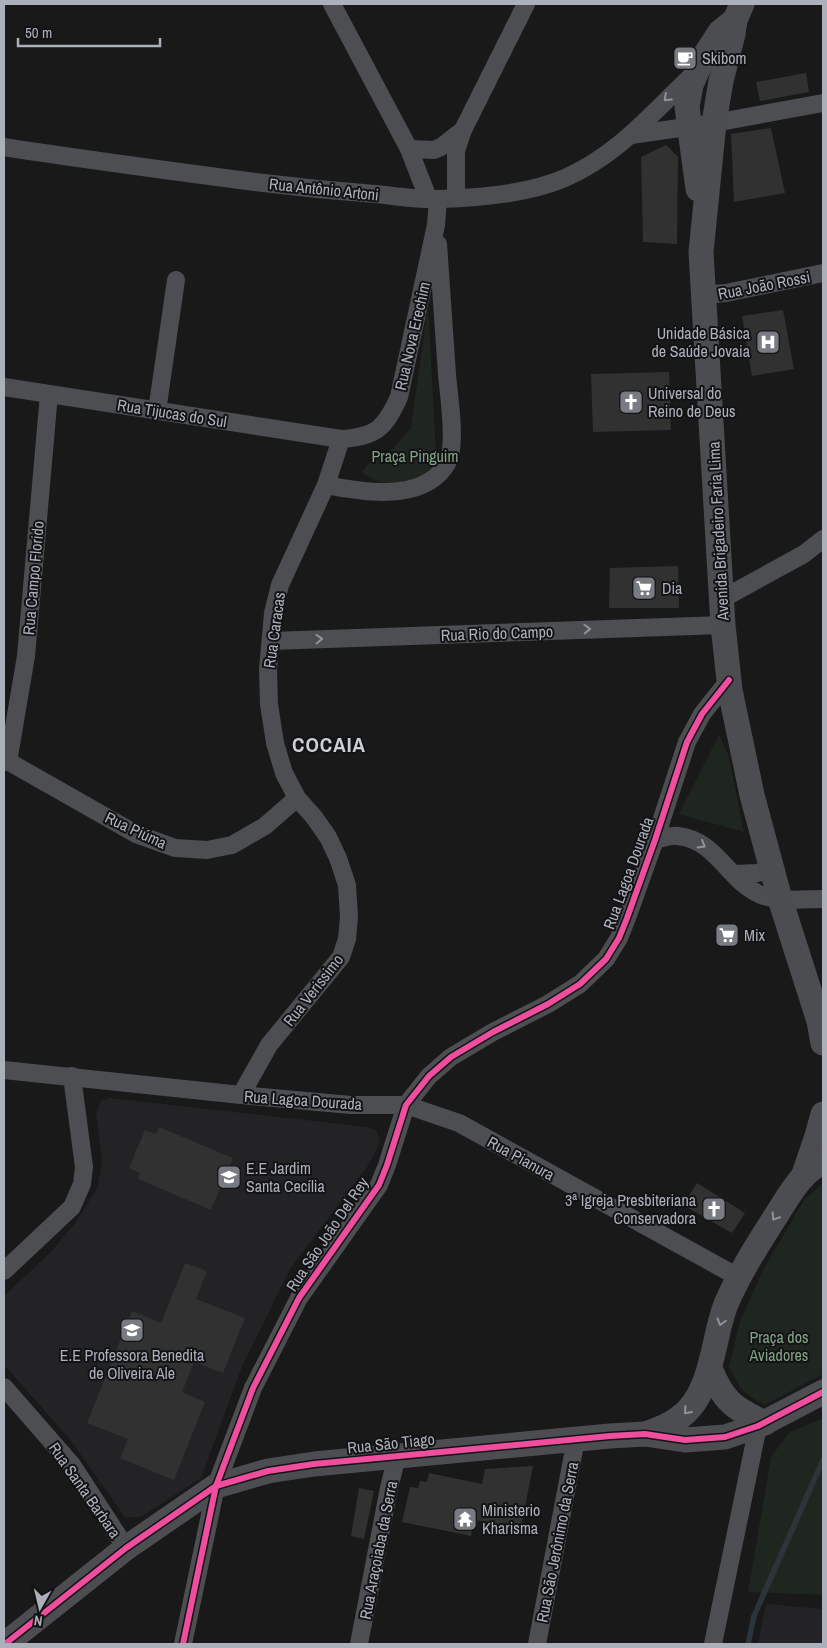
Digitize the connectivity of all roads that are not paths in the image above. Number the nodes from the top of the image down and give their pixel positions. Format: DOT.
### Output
graph roads {
  1 [pos="332,4"];
  2 [pos="526,4"];
  3 [pos="738,12"];
  4 [pos="698,70"];
  5 [pos="720,81"];
  6 [pos="823,103"];
  7 [pos="714,123"];
  8 [pos="690,126"];
  9 [pos="463,130"];
  10 [pos="631,135"];
  11 [pos="4,147"];
  12 [pos="409,149"];
  13 [pos="456,198"];
  14 [pos="433,199"];
  15 [pos="436,225"];
  16 [pos="703,226"];
  17 [pos="823,273"];
  18 [pos="176,280"];
  19 [pos="704,295"];
  20 [pos="4,387"];
  21 [pos="49,394"];
  22 [pos="156,411"];
  23 [pos="341,440"];
  24 [pos="326,485"];
  25 [pos="823,539"];
  26 [pos="722,599"];
  27 [pos="723,624"];
  28 [pos="271,641"];
  29 [pos="729,680"];
  30 [pos="6,760"];
  31 [pos="297,798"];
  32 [pos="655,840"];
  33 [pos="772,869"];
  34 [pos="734,874"];
  35 [pos="780,899"];
  36 [pos="823,900"];
  37 [pos="822,1031"];
  38 [pos="4,1070"];
  39 [pos="72,1076"];
  40 [pos="241,1095"];
  41 [pos="406,1104"];
  42 [pos="823,1114"];
  43 [pos="823,1161"];
  44 [pos="802,1177"];
  45 [pos="4,1271"];
  46 [pos="738,1277"];
  47 [pos="710,1368"];
  48 [pos="4,1387"];
  49 [pos="823,1392"];
  50 [pos="761,1424"];
  51 [pos="645,1434"];
  52 [pos="576,1439"];
  53 [pos="397,1456"];
  54 [pos="216,1486"];
  55 [pos="126,1548"];
  56 [pos="5,1644"];
  57 [pos="182,1644"];
  58 [pos="359,1644"];
  59 [pos="537,1644"];
  60 [pos="713,1644"];
  1 -- 12 [label="street, Rua Nova Erechim"];
  2 -- 9 [label="street"];
  3 -- 4 [label="main road"];
  3 -- 5 [label="main road, Avenida Brigadeiro Faria Lima"];
  4 -- 5 [label="street"];
  4 -- 8 [label="main road"];
  4 -- 10 [label="street, Rua Antônio Artoni, one-way"];
  5 -- 7 [label="main road, Avenida Brigadeiro Faria Lima"];
  6 -- 7 [label="street"];
  7 -- 8 [label="street"];
  7 -- 16 [label="main road, Avenida Brigadeiro Faria Lima"];
  8 -- 10 [label="street"];
  8 -- 16 [label="main road"];
  9 -- 12 [label="street"];
  9 -- 13 [label="street"];
  10 -- 13 [label="street, Rua Antônio Artoni"];
  11 -- 14 [label="street, Rua Antônio Artoni"];
  12 -- 14 [label="street, Rua Nova Erechim"];
  13 -- 14 [label="street, Rua Antônio Artoni"];
  14 -- 15 [label="street, Rua Nova Erechim"];
  15 -- 23 [label="street, Rua Nova Erechim"];
  15 -- 24 [label="street"];
  16 -- 19 [label="main road, Avenida Brigadeiro Faria Lima"];
  17 -- 19 [label="street, Rua João Rossi"];
  18 -- 22 [label="street"];
  19 -- 26 [label="main road, Avenida Brigadeiro Faria Lima"];
  20 -- 21 [label="street, Rua Tijucas do Sul"];
  21 -- 22 [label="street, Rua Tijucas do Sul"];
  21 -- 30 [label="street, Rua Campo Florido"];
  22 -- 23 [label="street, Rua Tijucas do Sul"];
  23 -- 24 [label="street, Rua Caracas"];
  24 -- 28 [label="street, Rua Caracas"];
  25 -- 26 [label="street"];
  26 -- 27 [label="main road, Avenida Brigadeiro Faria Lima"];
  28 -- 27 [label="street, Rua Rio do Campo, one-way"];
  27 -- 29 [label="main road, Avenida Brigadeiro Faria Lima"];
  28 -- 31 [label="street, Rua Caracas"];
  29 -- 32 [label="street, Rua Lagoa Dourada"];
  29 -- 33 [label="main road, Avenida Brigadeiro Faria Lima"];
  30 -- 31 [label="street, Rua Piúma"];
  31 -- 40 [label="street, Rua Verissimo"];
  32 -- 34 [label="street, one-way"];
  32 -- 41 [label="street, Rua Lagoa Dourada"];
  33 -- 34 [label="street"];
  33 -- 35 [label="main road, Avenida Brigadeiro Faria Lima"];
  34 -- 35 [label="street"];
  35 -- 36 [label="street"];
  35 -- 37 [label="main road, Avenida Brigadeiro Faria Lima"];
  38 -- 39 [label="street, Rua Lagoa Dourada"];
  39 -- 40 [label="street, Rua Lagoa Dourada"];
  39 -- 45 [label="street"];
  40 -- 41 [label="street, Rua Lagoa Dourada"];
  41 -- 46 [label="street, Rua Pianura"];
  41 -- 54 [label="street, Rua São João Del Rey"];
  42 -- 44 [label="main road"];
  43 -- 44 [label="main road"];
  44 -- 46 [label="main road, one-way"];
  46 -- 47 [label="main road, one-way"];
  47 -- 50 [label="main road"];
  47 -- 51 [label="main road, one-way"];
  48 -- 55 [label="street, Rua Santa Barbara"];
  49 -- 50 [label="main road, Rua São Tiago"];
  50 -- 51 [label="main road, Rua São Tiago"];
  50 -- 60 [label="street"];
  51 -- 52 [label="main road, Rua São Tiago"];
  52 -- 53 [label="main road, Rua São Tiago"];
  52 -- 59 [label="street, Rua São Jerônimo da Serra"];
  53 -- 54 [label="main road, Rua São Tiago"];
  53 -- 58 [label="street, Rua Araçoiaba da Serra"];
  54 -- 55 [label="main road, Rua São Tiago"];
  54 -- 57 [label="street, Rua São João Del Rey"];
  55 -- 56 [label="main road, Rua São Tiago"];
}
